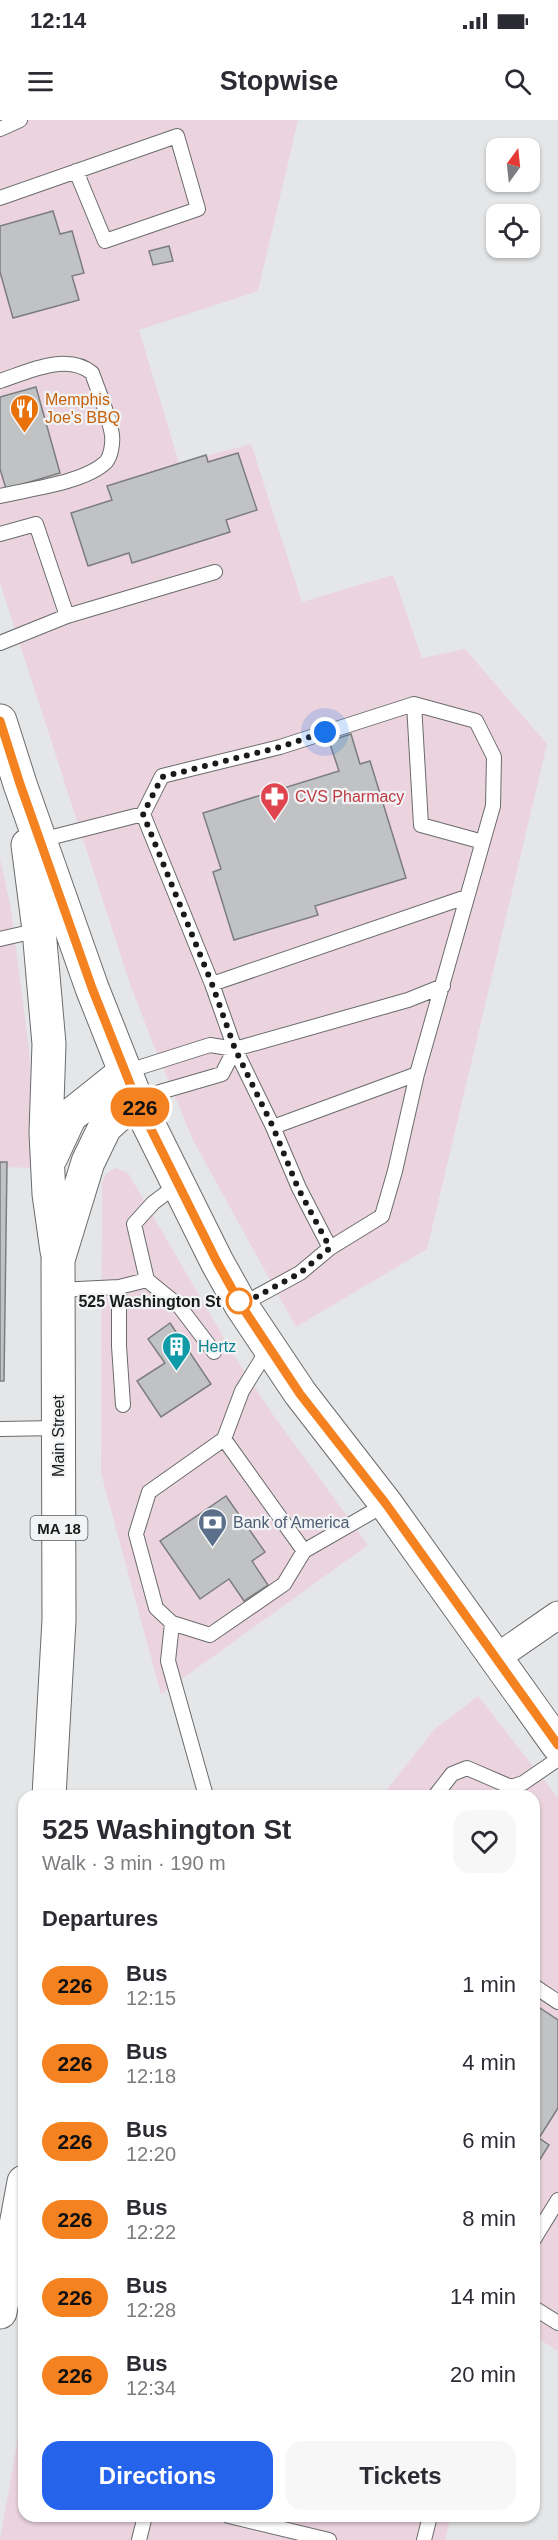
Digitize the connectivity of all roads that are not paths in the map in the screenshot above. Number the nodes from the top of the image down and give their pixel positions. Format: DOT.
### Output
graph roads {
  1 [pos="20,120"];
  2 [pos="0,129"];
  3 [pos="76,171"];
  4 [pos="0,198"];
  5 [pos="0,381"];
  6 [pos="0,496"];
  7 [pos="0,534"];
  8 [pos="215,572"];
  9 [pos="67,616"];
  10 [pos="0,643"];
  11 [pos="414,704"];
  12 [pos="0,721"];
  13 [pos="15,785"];
  14 [pos="143,814"];
  15 [pos="41,840"];
  16 [pos="483,842"];
  17 [pos="466,897"];
  18 [pos="39,930"];
  19 [pos="0,939"];
  20 [pos="212,984"];
  21 [pos="443,986"];
  22 [pos="235,1049"];
  23 [pos="417,1074"];
  24 [pos="130,1085"];
  25 [pos="273,1127"];
  26 [pos="48,1164"];
  27 [pos="178,1183"];
  28 [pos="330,1248"];
  29 [pos="58,1275"];
  30 [pos="147,1280"];
  31 [pos="119,1287"];
  32 [pos="241,1305"];
  33 [pos="269,1347"];
  34 [pos="214,1352"];
  35 [pos="123,1405"];
  36 [pos="0,1428"];
  37 [pos="58,1428"];
  38 [pos="224,1439"];
  39 [pos="386,1504"];
  40 [pos="303,1551"];
  41 [pos="558,1615"];
  42 [pos="172,1623"];
  43 [pos="496,1658"];
  44 [pos="558,1745"];
  45 [pos="558,1759"];
  46 [pos="49,1790"];
  47 [pos="204,1790"];
  48 [pos="440,1790"];
  49 [pos="540,1990"];
  50 [pos="558,2002"];
  51 [pos="18,2198"];
  52 [pos="558,2200"];
  53 [pos="540,2229"];
  54 [pos="0,2312"];
  55 [pos="540,2312"];
  56 [pos="558,2323"];
  57 [pos="144,2522"];
  58 [pos="254,2522"];
  59 [pos="428,2522"];
  60 [pos="139,2540"];
  61 [pos="329,2540"];
  62 [pos="424,2540"];
  1 -- 2 [label="lane"];
  3 -- 3 [label="lane"];
  3 -- 4 [label="lane"];
  5 -- 6 [label="lane"];
  7 -- 9 [label="lane"];
  8 -- 9 [label="lane"];
  9 -- 10 [label="lane"];
  11 -- 14 [label="lane"];
  11 -- 16 [label="lane"];
  11 -- 16 [label="lane"];
  12 -- 13 [label="main road"];
  13 -- 15 [label="main road"];
  13 -- 18 [label="main road"];
  14 -- 15 [label="lane"];
  14 -- 20 [label="lane"];
  15 -- 24 [label="main road"];
  16 -- 17 [label="lane"];
  17 -- 20 [label="lane"];
  17 -- 21 [label="lane"];
  18 -- 19 [label="lane"];
  18 -- 26 [label="main road"];
  20 -- 22 [label="lane"];
  21 -- 22 [label="lane"];
  21 -- 23 [label="lane"];
  22 -- 24 [label="lane"];
  22 -- 24 [label="lane"];
  22 -- 25 [label="lane"];
  23 -- 25 [label="lane"];
  23 -- 28 [label="lane"];
  24 -- 26 [label="main road, MA 18"];
  24 -- 27 [label="main road"];
  24 -- 29 [label="main road, Main Street / MA 18"];
  25 -- 28 [label="lane"];
  26 -- 29 [label="main road, MA 18"];
  27 -- 30 [label="lane"];
  27 -- 32 [label="main road"];
  28 -- 32 [label="lane"];
  29 -- 31 [label="lane"];
  29 -- 37 [label="main road, Main Street / MA 18"];
  30 -- 31 [label="lane"];
  30 -- 34 [label="lane"];
  31 -- 35 [label="lane"];
  32 -- 33 [label="main road"];
  33 -- 38 [label="lane"];
  33 -- 39 [label="main road"];
  36 -- 37 [label="lane"];
  37 -- 46 [label="main road, Main Street / MA 18"];
  38 -- 40 [label="lane"];
  38 -- 42 [label="lane"];
  39 -- 40 [label="lane"];
  39 -- 43 [label="main road"];
  40 -- 42 [label="lane"];
  41 -- 43 [label="street"];
  42 -- 47 [label="lane"];
  43 -- 44 [label="main road"];
  45 -- 48 [label="lane"];
  49 -- 50 [label="lane"];
  51 -- 54 [label="main road"];
  52 -- 53 [label="lane"];
  55 -- 56 [label="lane"];
  57 -- 60 [label="lane"];
  58 -- 61 [label="lane"];
  59 -- 62 [label="lane"];
}
